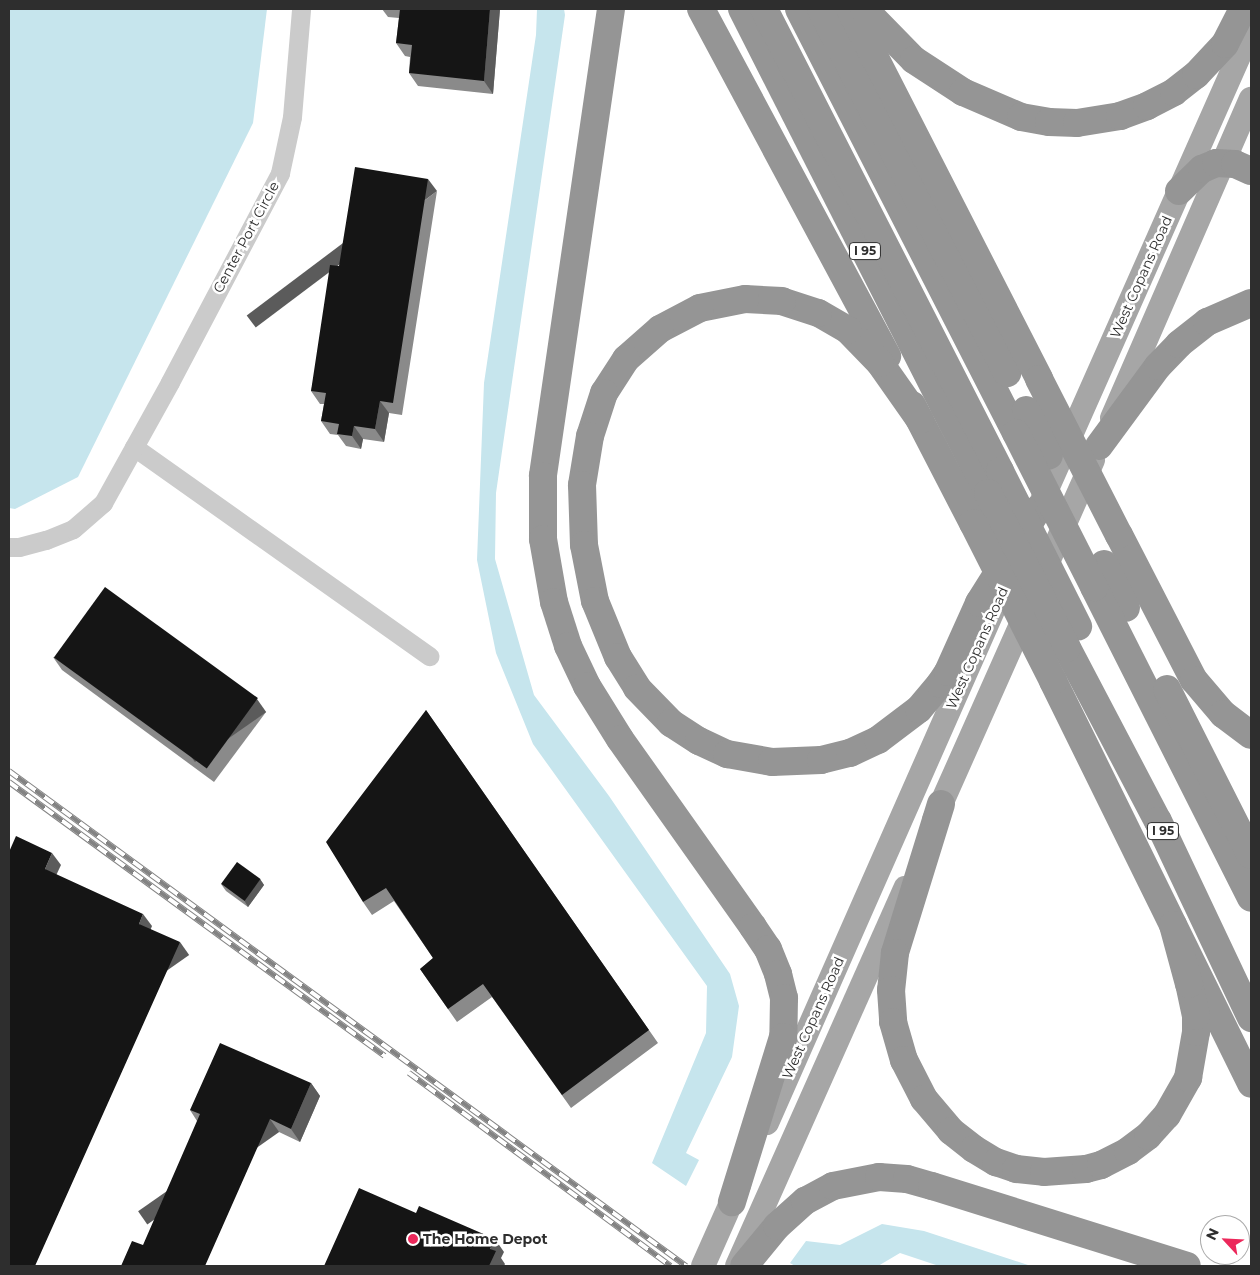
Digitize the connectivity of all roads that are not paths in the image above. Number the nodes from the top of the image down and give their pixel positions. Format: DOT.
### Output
graph roads {
  1 [pos="301,9"];
  2 [pos="611,9"];
  3 [pos="701,9"];
  4 [pos="742,9"];
  5 [pos="764,9"];
  6 [pos="799,9"];
  7 [pos="821,9"];
  8 [pos="850,9"];
  9 [pos="864,9"];
  10 [pos="1242,9"];
  11 [pos="1251,29"];
  12 [pos="1251,99"];
  13 [pos="1223,162"];
  14 [pos="1251,171"];
  15 [pos="1179,191"];
  16 [pos="1251,303"];
  17 [pos="920,420"];
  18 [pos="1021,422"];
  19 [pos="1099,446"];
  20 [pos="134,447"];
  21 [pos="994,482"];
  22 [pos="1038,509"];
  23 [pos="9,547"];
  24 [pos="1099,576"];
  25 [pos="1072,637"];
  26 [pos="429,656"];
  27 [pos="1251,735"];
  28 [pos="941,804"];
  29 [pos="1251,855"];
  30 [pos="1251,898"];
  31 [pos="1173,925"];
  32 [pos="1251,975"];
  33 [pos="1251,1018"];
  34 [pos="1251,1084"];
  35 [pos="732,1202"];
  36 [pos="703,1266"];
  37 [pos="737,1266"];
  38 [pos="744,1266"];
  39 [pos="1187,1266"];
  1 -- 20 [label="street, Center Port Circle"];
  2 -- 35 [label="highway"];
  3 -- 17 [label="highway"];
  4 -- 21 [label="highway, I 95"];
  5 -- 21 [label="highway"];
  6 -- 18 [label="highway"];
  7 -- 18 [label="highway"];
  8 -- 27 [label="highway, bridge"];
  9 -- 10 [label="highway"];
  11 -- 15 [label="main road, West Copans Road"];
  12 -- 13 [label="main road, West Copans Road"];
  13 -- 14 [label="highway"];
  13 -- 15 [label="highway"];
  13 -- 19 [label="main road, West Copans Road"];
  15 -- 22 [label="main road, West Copans Road"];
  16 -- 19 [label="highway"];
  17 -- 22 [label="highway"];
  17 -- 31 [label="highway, bridge"];
  18 -- 24 [label="highway, bridge"];
  19 -- 28 [label="main road, West Copans Road"];
  20 -- 23 [label="street, Center Port Circle"];
  20 -- 26 [label="street"];
  21 -- 25 [label="highway, I 95, bridge"];
  22 -- 35 [label="main road, West Copans Road"];
  24 -- 29 [label="highway"];
  24 -- 30 [label="highway"];
  25 -- 32 [label="highway"];
  25 -- 33 [label="highway, I 95"];
  28 -- 31 [label="highway"];
  28 -- 37 [label="main road, West Copans Road"];
  31 -- 34 [label="highway"];
  35 -- 36 [label="main road, West Copans Road"];
  38 -- 39 [label="highway"];
}
